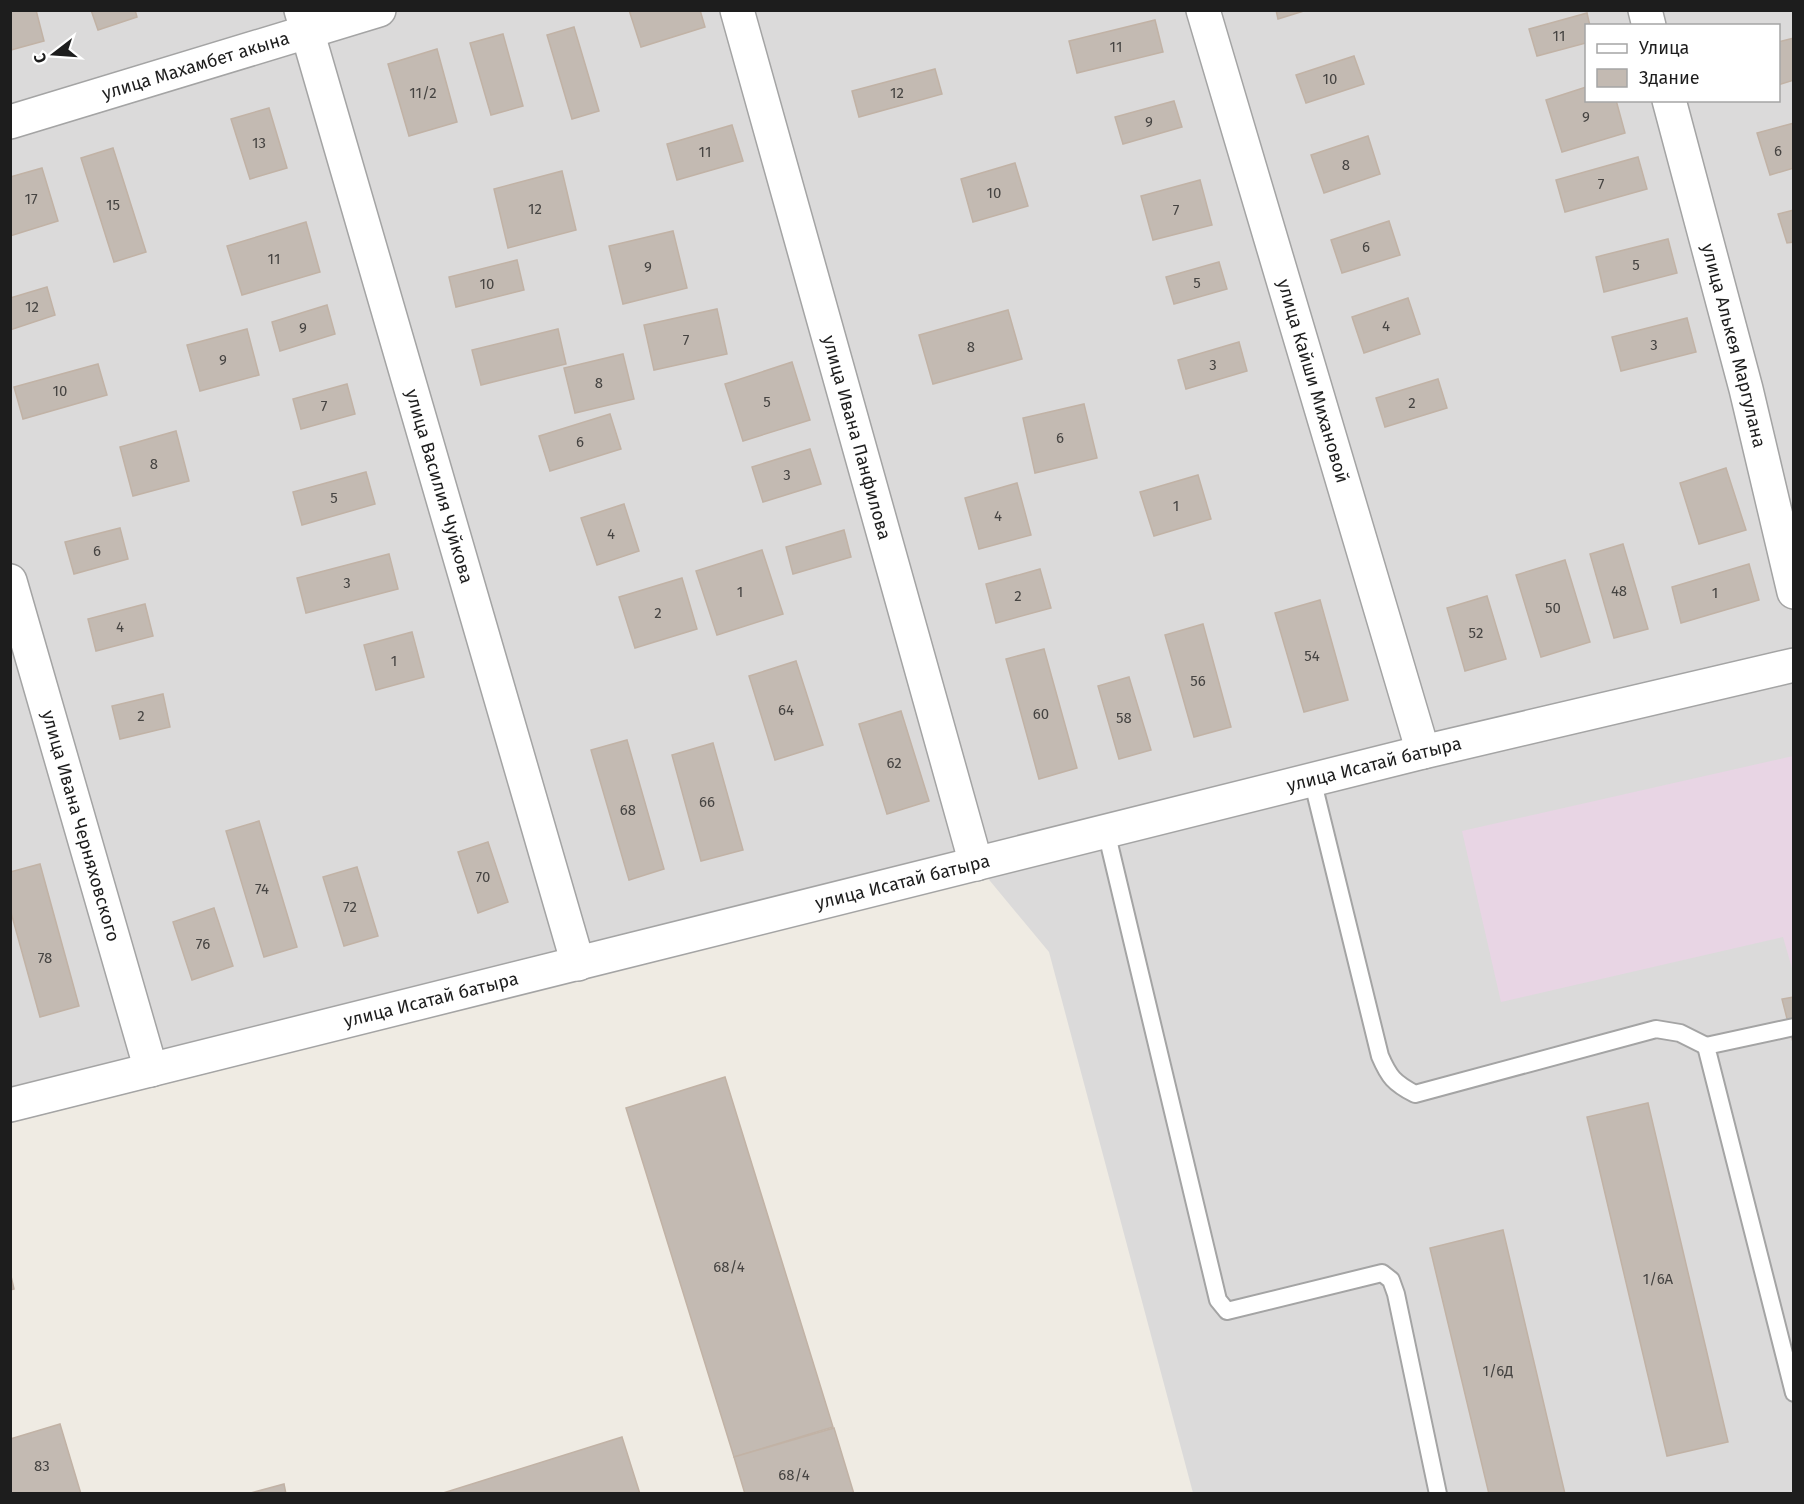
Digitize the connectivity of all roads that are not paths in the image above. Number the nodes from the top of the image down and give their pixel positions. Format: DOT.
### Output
graph roads {
  1 [pos="379,10"];
  2 [pos="737,10"];
  3 [pos="1203,10"];
  4 [pos="304,21"];
  5 [pos="1670,102"];
  6 [pos="10,122"];
  7 [pos="10,581"];
  8 [pos="1794,592"];
  9 [pos="1794,665"];
  10 [pos="1423,752"];
  11 [pos="1312,779"];
  12 [pos="1106,831"];
  13 [pos="976,864"];
  14 [pos="578,964"];
  15 [pos="1794,1027"];
  16 [pos="1706,1046"];
  17 [pos="151,1070"];
  18 [pos="10,1105"];
  19 [pos="1794,1393"];
  20 [pos="1438,1494"];
  1 -- 4 [label="street, улица Махамбет акына"];
  2 -- 13 [label="street, улица Ивана Панфилова"];
  3 -- 10 [label="street, улица Кайши Михановой"];
  4 -- 6 [label="street, улица Махамбет акына"];
  4 -- 14 [label="street, улица Василия Чуйкова"];
  5 -- 8 [label="street, улица Алькея Маргулана"];
  7 -- 17 [label="street, улица Ивана Черняховского"];
  9 -- 10 [label="street, улица Исатай батыра"];
  10 -- 11 [label="street, улица Исатай батыра"];
  11 -- 12 [label="street, улица Исатай батыра"];
  11 -- 16 [label="lane"];
  12 -- 13 [label="street, улица Исатай батыра"];
  12 -- 20 [label="lane"];
  13 -- 14 [label="street, улица Исатай батыра"];
  14 -- 17 [label="street, улица Исатай батыра"];
  15 -- 16 [label="lane"];
  16 -- 19 [label="lane"];
  17 -- 18 [label="street, улица Исатай батыра"];
}
